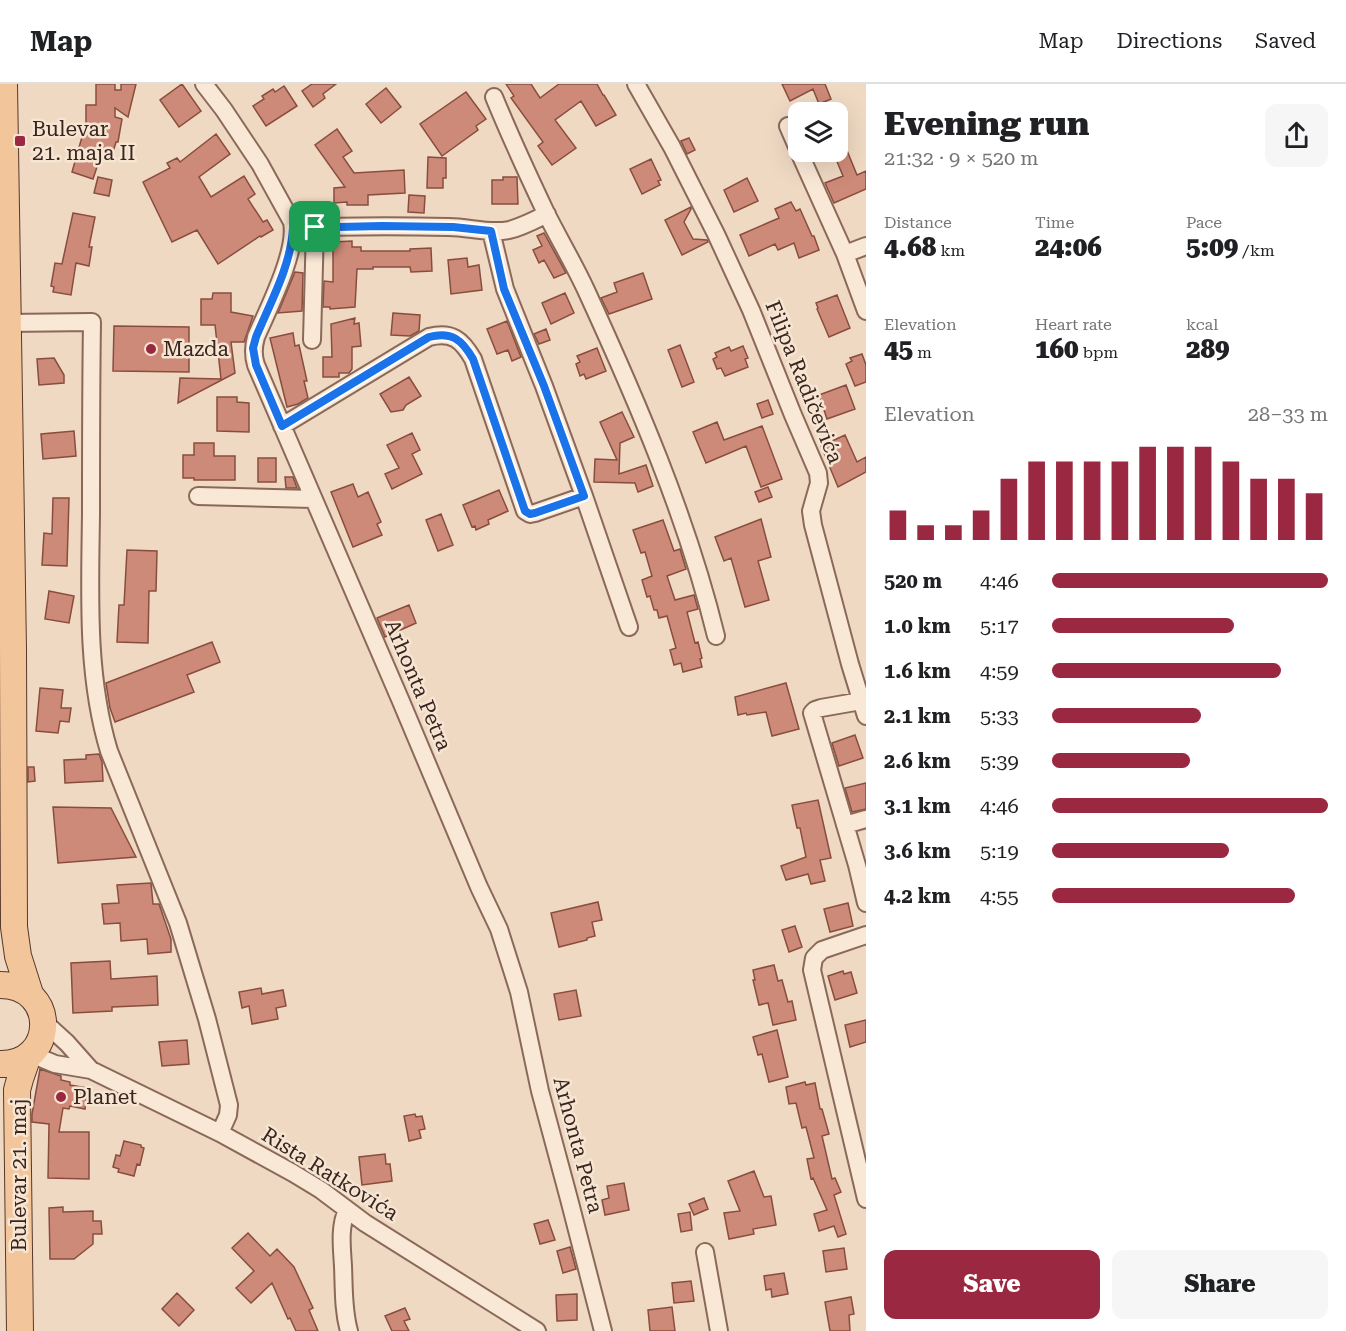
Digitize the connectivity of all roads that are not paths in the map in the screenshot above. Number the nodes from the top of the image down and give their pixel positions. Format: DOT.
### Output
graph roads {
  1 [pos="4,84"];
  2 [pos="204,84"];
  3 [pos="636,84"];
  4 [pos="494,97"];
  5 [pos="804,162"];
  6 [pos="547,214"];
  7 [pos="315,227"];
  8 [pos="293,228"];
  9 [pos="491,231"];
  10 [pos="866,246"];
  11 [pos="845,254"];
  12 [pos="866,311"];
  13 [pos="7,323"];
  14 [pos="312,340"];
  15 [pos="282,426"];
  16 [pos="198,496"];
  17 [pos="584,496"];
  18 [pos="313,499"];
  19 [pos="629,627"];
  20 [pos="716,636"];
  21 [pos="864,708"];
  22 [pos="866,819"];
  23 [pos="845,825"];
  24 [pos="866,903"];
  25 [pos="866,935"];
  26 [pos="0,985"];
  27 [pos="30,994"];
  28 [pos="44,1022"];
  29 [pos="30,1055"];
  30 [pos="0,1064"];
  31 [pos="91,1070"];
  32 [pos="220,1133"];
  33 [pos="866,1199"];
  34 [pos="347,1210"];
  35 [pos="705,1252"];
  36 [pos="20,1331"];
  37 [pos="348,1331"];
  38 [pos="537,1331"];
  39 [pos="603,1331"];
  40 [pos="719,1331"];
  1 -- 13 [label="main road"];
  2 -- 8 [label="street"];
  3 -- 21 [label="street, Filipa Radičevića"];
  4 -- 6 [label="street"];
  5 -- 11 [label="street"];
  6 -- 9 [label="street"];
  6 -- 20 [label="street"];
  7 -- 8 [label="street"];
  7 -- 9 [label="street"];
  7 -- 14 [label="street"];
  8 -- 15 [label="street, Arhonta Petra"];
  9 -- 17 [label="street"];
  10 -- 11 [label="street"];
  11 -- 12 [label="street"];
  13 -- 27 [label="main road"];
  13 -- 32 [label="street"];
  15 -- 17 [label="street"];
  15 -- 18 [label="street, Arhonta Petra"];
  16 -- 18 [label="street"];
  17 -- 19 [label="street"];
  18 -- 39 [label="street, Arhonta Petra"];
  21 -- 23 [label="street"];
  22 -- 23 [label="street"];
  23 -- 24 [label="street"];
  25 -- 33 [label="street"];
  26 -- 27 [label="main road"];
  27 -- 28 [label="main road"];
  28 -- 29 [label="main road, Bulevar 21. maj"];
  28 -- 31 [label="street, Rista Ratkovića"];
  29 -- 30 [label="main road"];
  29 -- 31 [label="street, Rista Ratkovića"];
  29 -- 36 [label="main road, Bulevar 21. maj"];
  31 -- 32 [label="street, Rista Ratkovića"];
  32 -- 34 [label="street, Rista Ratkovića"];
  34 -- 37 [label="street"];
  34 -- 38 [label="street, Rista Ratkovića"];
  35 -- 40 [label="street"];
}
